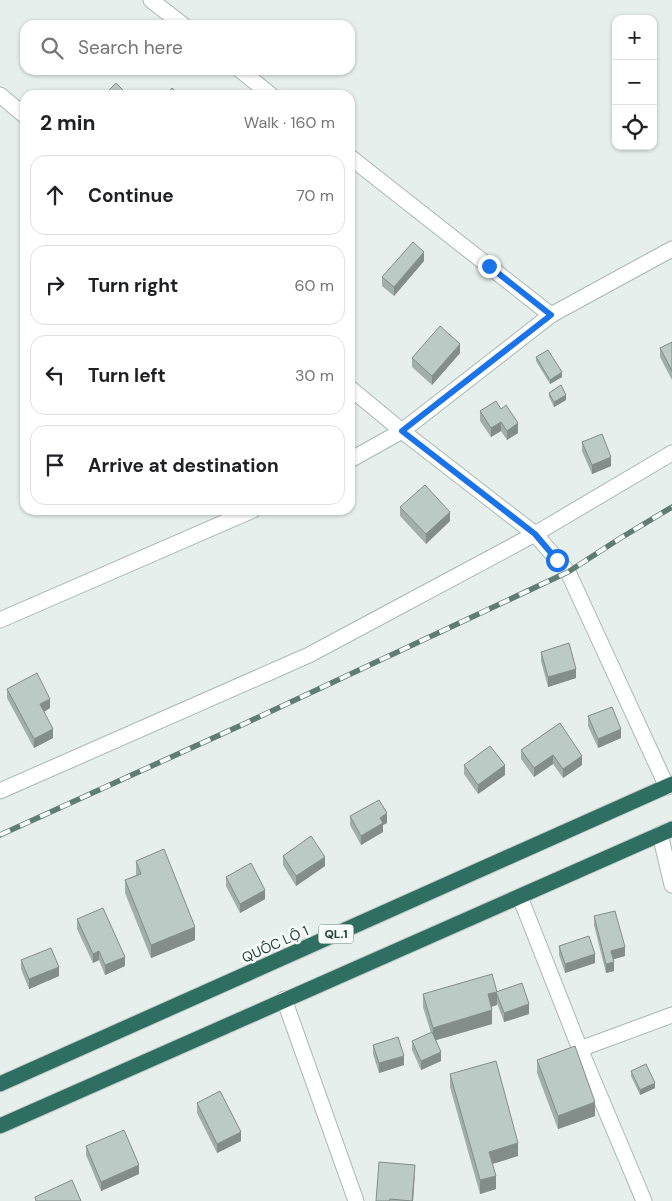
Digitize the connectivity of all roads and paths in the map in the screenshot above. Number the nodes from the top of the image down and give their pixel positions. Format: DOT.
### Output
graph roads {
  1 [pos="151,0"];
  2 [pos="177,20"];
  3 [pos="246,75"];
  4 [pos="266,90"];
  5 [pos="0,96"];
  6 [pos="20,112"];
  7 [pos="355,161"];
  8 [pos="672,249"];
  9 [pos="551,315"];
  10 [pos="355,392"];
  11 [pos="402,431"];
  12 [pos="672,453"];
  13 [pos="355,457"];
  14 [pos="242,515"];
  15 [pos="535,534"];
  16 [pos="0,620"];
  17 [pos="669,786"];
  18 [pos="0,790"];
  19 [pos="666,832"];
  20 [pos="672,885"];
  21 [pos="520,897"];
  22 [pos="284,999"];
  23 [pos="672,1015"];
  24 [pos="580,1049"];
  25 [pos="0,1084"];
  26 [pos="0,1126"];
  27 [pos="356,1201"];
  28 [pos="644,1201"];
  1 -- 2 [label="street"];
  3 -- 4 [label="street"];
  5 -- 6 [label="street"];
  7 -- 9 [label="street"];
  8 -- 9 [label="street"];
  9 -- 11 [label="street"];
  10 -- 11 [label="street"];
  11 -- 13 [label="street"];
  11 -- 15 [label="street"];
  12 -- 15 [label="street"];
  14 -- 16 [label="street"];
  15 -- 17 [label="street"];
  15 -- 18 [label="street"];
  17 -- 25 [label="highway, QUỐC LỘ 1 / QL.1"];
  19 -- 20 [label="street"];
  19 -- 21 [label="highway"];
  21 -- 22 [label="highway"];
  21 -- 24 [label="street"];
  22 -- 26 [label="highway"];
  22 -- 27 [label="street"];
  23 -- 24 [label="street"];
  24 -- 28 [label="street"];
}
